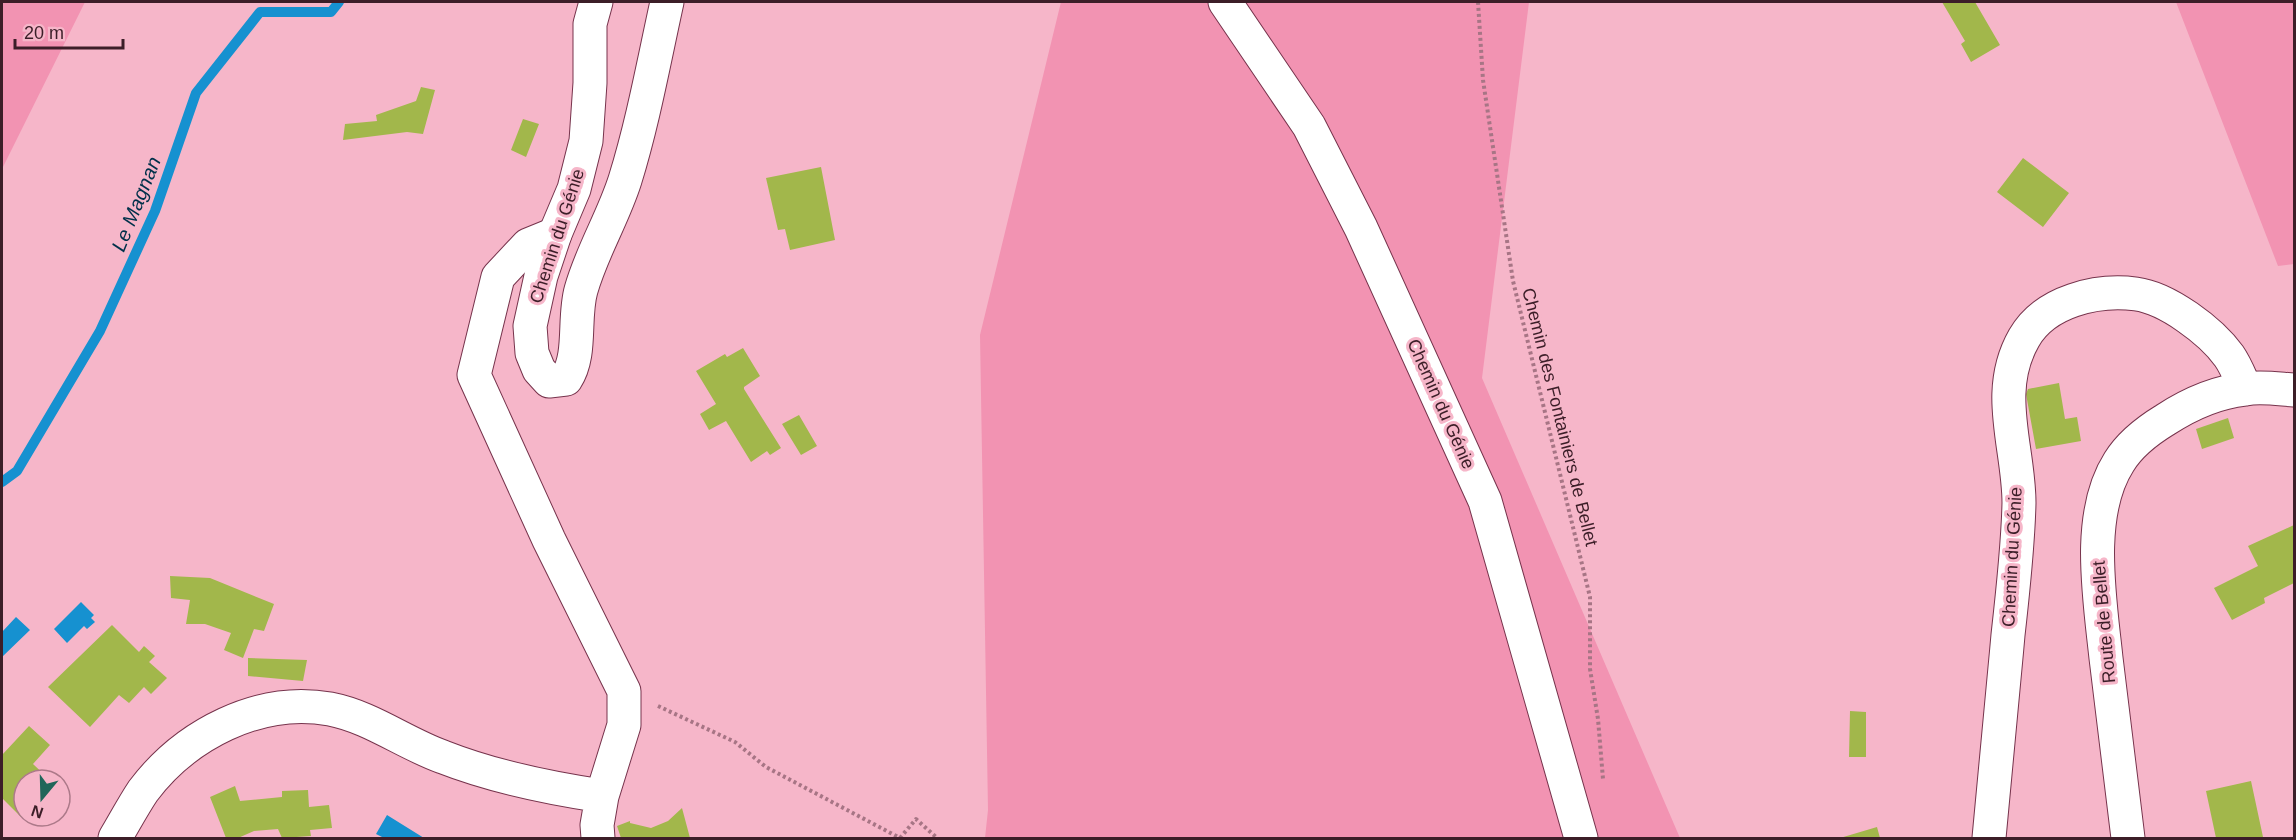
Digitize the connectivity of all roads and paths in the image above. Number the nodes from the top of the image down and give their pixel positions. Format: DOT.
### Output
graph roads {
  1 [pos="596,2"];
  2 [pos="667,2"];
  3 [pos="1225,2"];
  4 [pos="1478,2"];
  5 [pos="555,234"];
  6 [pos="2245,388"];
  7 [pos="2295,390"];
  8 [pos="624,691"];
  9 [pos="1603,784"];
  10 [pos="602,796"];
  11 [pos="115,838"];
  12 [pos="598,838"];
  13 [pos="900,838"];
  14 [pos="937,838"];
  15 [pos="1581,838"];
  16 [pos="1989,838"];
  17 [pos="2128,838"];
  1 -- 5 [label="street, Chemin du Génie"];
  2 -- 5 [label="street, Chemin du Génie"];
  3 -- 15 [label="street, Chemin du Génie"];
  4 -- 9 [label="path, Chemin des Fontainiers de Bellet"];
  5 -- 8 [label="street"];
  6 -- 7 [label="street, Route de Bellet"];
  6 -- 16 [label="street, Chemin du Génie"];
  6 -- 17 [label="street, Route de Bellet"];
  8 -- 10 [label="street"];
  8 -- 13 [label="path"];
  10 -- 11 [label="street"];
  10 -- 12 [label="street"];
  13 -- 14 [label="path"];
}
